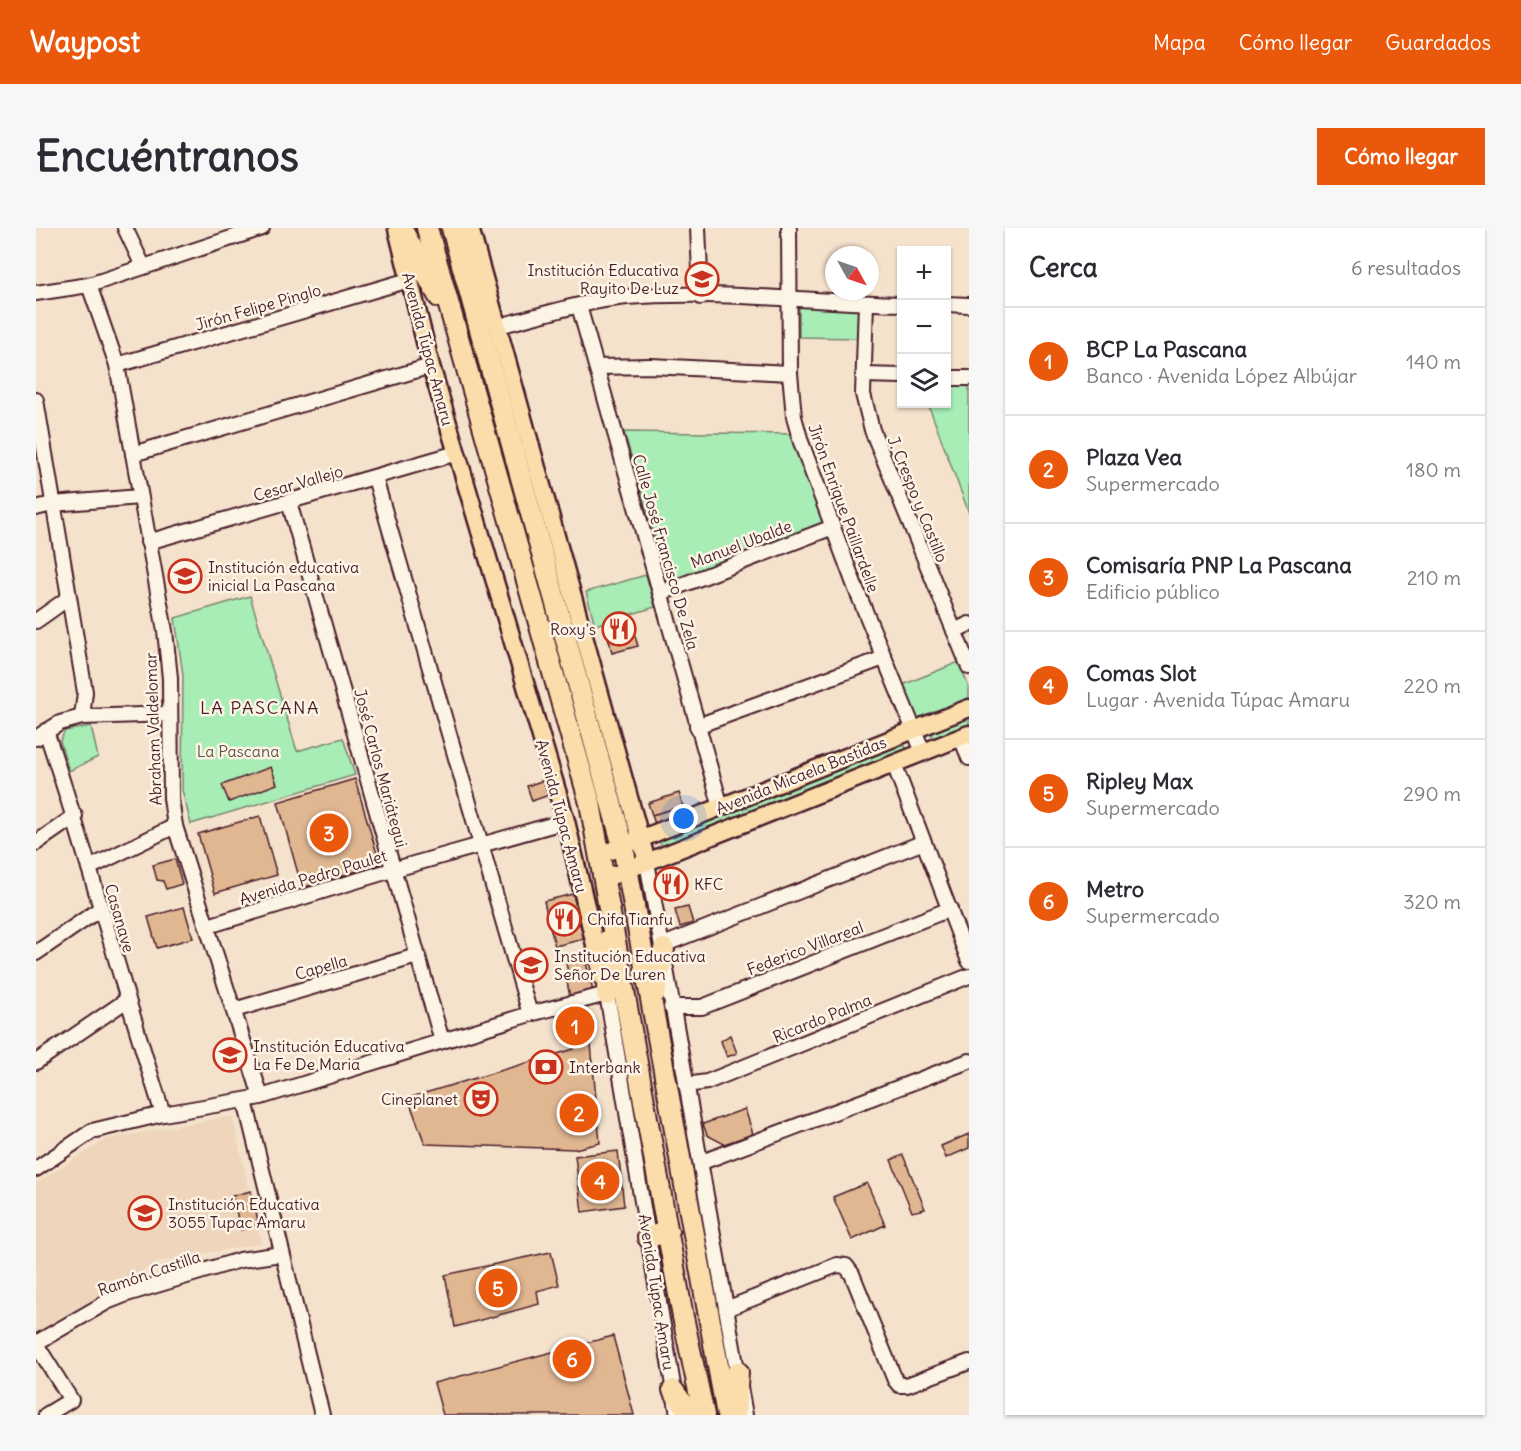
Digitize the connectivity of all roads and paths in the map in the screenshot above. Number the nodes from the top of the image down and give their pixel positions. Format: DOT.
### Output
graph roads {
  1 [pos="125,228"];
  2 [pos="262,228"];
  3 [pos="399,228"];
  4 [pos="427,228"];
  5 [pos="452,228"];
  6 [pos="470,228"];
  7 [pos="698,228"];
  8 [pos="789,228"];
  9 [pos="225,234"];
  10 [pos="143,266"];
  11 [pos="409,280"];
  12 [pos="89,285"];
  13 [pos="36,293"];
  14 [pos="701,297"];
  15 [pos="789,299"];
  16 [pos="866,303"];
  17 [pos="897,304"];
  18 [pos="951,304"];
  19 [pos="969,305"];
  20 [pos="579,306"];
  21 [pos="455,326"];
  22 [pos="498,326"];
  23 [pos="117,365"];
  24 [pos="431,366"];
  25 [pos="597,367"];
  26 [pos="790,373"];
  27 [pos="863,375"];
  28 [pos="897,376"];
  29 [pos="951,378"];
  30 [pos="969,378"];
  31 [pos="36,400"];
  32 [pos="457,453"];
  33 [pos="133,454"];
  34 [pos="375,478"];
  35 [pos="140,497"];
  36 [pos="289,502"];
  37 [pos="52,504"];
  38 [pos="36,508"];
  39 [pos="833,527"];
  40 [pos="148,542"];
  41 [pos="661,593"];
  42 [pos="68,599"];
  43 [pos="36,621"];
  44 [pos="969,624"];
  45 [pos="954,631"];
  46 [pos="884,658"];
  47 [pos="969,667"];
  48 [pos="969,708"];
  49 [pos="170,714"];
  50 [pos="82,717"];
  51 [pos="697,726"];
  52 [pos="914,730"];
  53 [pos="41,735"];
  54 [pos="965,736"];
  55 [pos="923,752"];
  56 [pos="969,758"];
  57 [pos="894,764"];
  58 [pos="721,807"];
  59 [pos="75,816"];
  60 [pos="566,821"];
  61 [pos="176,826"];
  62 [pos="642,838"];
  63 [pos="924,842"];
  64 [pos="36,843"];
  65 [pos="481,845"];
  66 [pos="623,846"];
  67 [pos="600,855"];
  68 [pos="647,862"];
  69 [pos="89,868"];
  70 [pos="628,869"];
  71 [pos="392,870"];
  72 [pos="607,888"];
  73 [pos="100,909"];
  74 [pos="950,909"];
  75 [pos="208,926"];
  76 [pos="963,929"];
  77 [pos="663,947"];
  78 [pos="36,952"];
  79 [pos="417,956"];
  80 [pos="969,961"];
  81 [pos="969,976"];
  82 [pos="607,994"];
  83 [pos="127,1000"];
  84 [pos="662,1006"];
  85 [pos="234,1010"];
  86 [pos="530,1014"];
  87 [pos="442,1041"];
  88 [pos="969,1061"];
  89 [pos="36,1062"];
  90 [pos="686,1085"];
  91 [pos="261,1096"];
  92 [pos="245,1101"];
  93 [pos="163,1114"];
  94 [pos="702,1162"];
  95 [pos="36,1168"];
  96 [pos="668,1232"];
  97 [pos="648,1237"];
  98 [pos="281,1254"];
  99 [pos="726,1309"];
  100 [pos="36,1343"];
  101 [pos="969,1362"];
  102 [pos="738,1372"];
  103 [pos="673,1390"];
  104 [pos="46,1415"];
  105 [pos="322,1415"];
  106 [pos="678,1415"];
  107 [pos="691,1415"];
  108 [pos="704,1415"];
  109 [pos="727,1415"];
  110 [pos="735,1415"];
  111 [pos="745,1415"];
  1 -- 10 [label="street"];
  2 -- 9 [label="street"];
  3 -- 11 [label="main road, Avenida Túpac Amaru"];
  3 -- 21 [label="highway"];
  4 -- 21 [label="highway, Avenida Túpac Amaru"];
  5 -- 66 [label="highway"];
  6 -- 22 [label="main road"];
  7 -- 14 [label="street"];
  8 -- 15 [label="street, Jirón Enrique Paillardelle"];
  9 -- 10 [label="street"];
  10 -- 12 [label="street"];
  11 -- 23 [label="street, Jirón Felipe Pinglo"];
  11 -- 24 [label="main road, Avenida Túpac Amaru"];
  12 -- 13 [label="street"];
  12 -- 23 [label="street, Abraham Valdelomar"];
  14 -- 15 [label="street"];
  14 -- 20 [label="street"];
  15 -- 16 [label="street"];
  15 -- 26 [label="street, Jirón Enrique Paillardelle"];
  16 -- 17 [label="street"];
  16 -- 27 [label="street, J. Crespo y Castillo"];
  18 -- 19 [label="street"];
  20 -- 22 [label="street"];
  20 -- 25 [label="street, Calle José Francisco De Zela"];
  21 -- 67 [label="highway, Avenida Túpac Amaru"];
  22 -- 62 [label="main road"];
  23 -- 33 [label="street, Abraham Valdelomar"];
  24 -- 32 [label="main road, Avenida Túpac Amaru"];
  24 -- 33 [label="street"];
  25 -- 26 [label="street"];
  25 -- 41 [label="street, Calle José Francisco De Zela"];
  26 -- 39 [label="street, Jirón Enrique Paillardelle"];
  27 -- 28 [label="street"];
  27 -- 45 [label="street, J. Crespo y Castillo"];
  29 -- 30 [label="street"];
  31 -- 37 [label="street"];
  32 -- 34 [label="street, Cesar Vallejo"];
  32 -- 60 [label="main road, Avenida Túpac Amaru"];
  33 -- 35 [label="street, Abraham Valdelomar"];
  34 -- 36 [label="street, Cesar Vallejo"];
  34 -- 65 [label="street"];
  35 -- 37 [label="street"];
  35 -- 40 [label="street, Abraham Valdelomar"];
  36 -- 40 [label="street, Cesar Vallejo"];
  36 -- 71 [label="street, José Carlos Mariátegui"];
  37 -- 38 [label="street"];
  37 -- 42 [label="street"];
  39 -- 41 [label="street, Manuel Ubalde"];
  39 -- 46 [label="street, Jirón Enrique Paillardelle"];
  40 -- 49 [label="street, Abraham Valdelomar"];
  41 -- 51 [label="street, Calle José Francisco De Zela"];
  42 -- 43 [label="street"];
  42 -- 50 [label="street"];
  44 -- 45 [label="street"];
  45 -- 47 [label="street, J. Crespo y Castillo"];
  46 -- 51 [label="street"];
  46 -- 52 [label="street, Jirón Enrique Paillardelle"];
  48 -- 52 [label="main road, Avenida Micaela Bastidas"];
  49 -- 50 [label="street"];
  49 -- 61 [label="street, Abraham Valdelomar"];
  50 -- 53 [label="street"];
  51 -- 58 [label="street, Calle José Francisco De Zela"];
  52 -- 55 [label="street, Jirón Enrique Paillardelle"];
  52 -- 58 [label="main road, Avenida Micaela Bastidas"];
  53 -- 59 [label="street, Casanave"];
  54 -- 55 [label="main road, Avenida Micaela Bastidas"];
  54 -- 56 [label="street"];
  55 -- 57 [label="main road, Avenida Micaela Bastidas"];
  57 -- 63 [label="street"];
  57 -- 68 [label="main road, Avenida Micaela Bastidas"];
  58 -- 62 [label="main road, Avenida Micaela Bastidas"];
  59 -- 64 [label="street"];
  59 -- 69 [label="street, Casanave"];
  60 -- 65 [label="street, Avenida Pedro Paulet"];
  60 -- 82 [label="main road, Avenida Túpac Amaru"];
  61 -- 69 [label="street"];
  61 -- 75 [label="street, Abraham Valdelomar"];
  62 -- 66 [label="main road, Avenida Micaela Bastidas"];
  62 -- 68 [label="main road"];
  63 -- 74 [label="street"];
  63 -- 77 [label="street"];
  65 -- 71 [label="street, Avenida Pedro Paulet"];
  65 -- 86 [label="street"];
  66 -- 67 [label="main road, Avenida Micaela Bastidas"];
  66 -- 70 [label="highway"];
  67 -- 72 [label="highway, Avenida Túpac Amaru"];
  68 -- 70 [label="main road, Avenida Micaela Bastidas"];
  68 -- 77 [label="street"];
  69 -- 73 [label="street, Casanave"];
  70 -- 72 [label="main road, Avenida Micaela Bastidas"];
  70 -- 84 [label="highway"];
  71 -- 75 [label="street, Avenida Pedro Paulet"];
  71 -- 79 [label="street, José Carlos Mariátegui"];
  72 -- 82 [label="highway"];
  72 -- 96 [label="highway, Avenida Túpac Amaru"];
  73 -- 78 [label="street"];
  73 -- 83 [label="street, Casanave"];
  74 -- 76 [label="street"];
  74 -- 84 [label="street, Federico Villareal"];
  75 -- 85 [label="street, Abraham Valdelomar"];
  76 -- 80 [label="street"];
  77 -- 84 [label="highway"];
  79 -- 85 [label="street, Capella"];
  79 -- 87 [label="street, José Carlos Mariátegui"];
  81 -- 90 [label="street, Ricardo Palma"];
  82 -- 86 [label="street"];
  82 -- 97 [label="street, Avenida Túpac Amaru"];
  83 -- 89 [label="street"];
  83 -- 93 [label="street, Casanave"];
  84 -- 90 [label="street"];
  84 -- 109 [label="highway"];
  85 -- 91 [label="street, Abraham Valdelomar"];
  86 -- 87 [label="street"];
  87 -- 91 [label="street"];
  88 -- 94 [label="street"];
  90 -- 94 [label="street"];
  91 -- 92 [label="street"];
  92 -- 93 [label="street"];
  92 -- 98 [label="street"];
  93 -- 95 [label="street"];
  94 -- 99 [label="street"];
  96 -- 97 [label="highway"];
  96 -- 108 [label="highway, Avenida Túpac Amaru"];
  97 -- 103 [label="street, Avenida Túpac Amaru"];
  98 -- 100 [label="street, Ramón Castilla"];
  98 -- 105 [label="street"];
  99 -- 101 [label="street"];
  99 -- 102 [label="street"];
  100 -- 104 [label="street"];
  102 -- 110 [label="highway"];
  102 -- 111 [label="street"];
  103 -- 106 [label="street, Avenida Túpac Amaru"];
  103 -- 107 [label="highway"];
}
